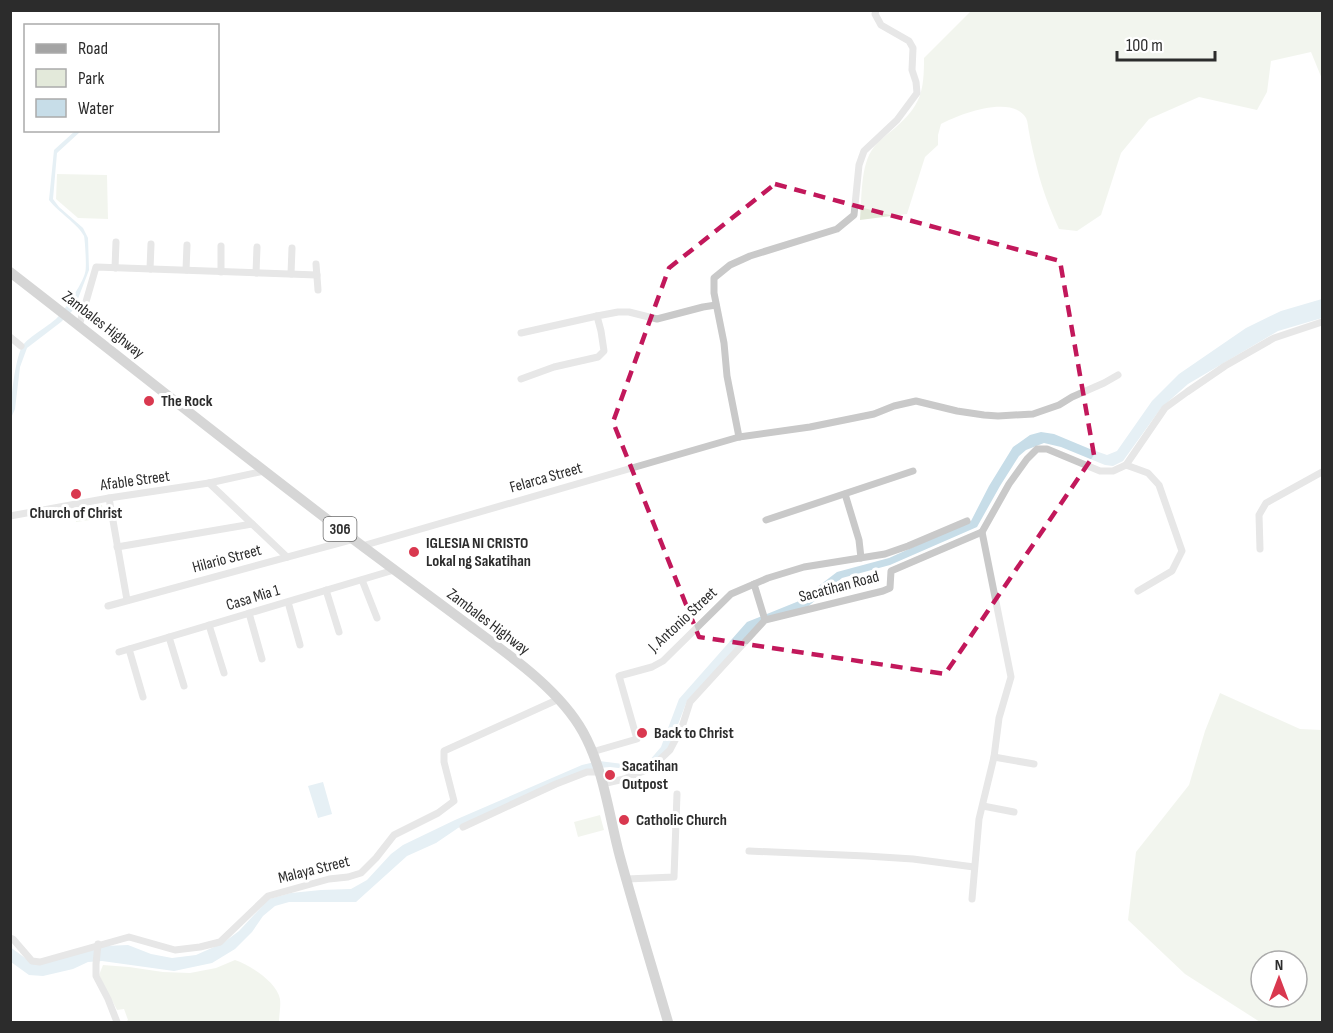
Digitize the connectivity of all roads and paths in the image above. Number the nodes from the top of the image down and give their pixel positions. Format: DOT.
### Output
graph roads {
  1 [pos="876,10"];
  2 [pos="116,242"];
  3 [pos="151,244"];
  4 [pos="187,245"];
  5 [pos="222,246"];
  6 [pos="256,247"];
  7 [pos="292,249"];
  8 [pos="316,264"];
  9 [pos="115,268"];
  10 [pos="150,269"];
  11 [pos="186,270"];
  12 [pos="10,272"];
  13 [pos="221,272"];
  14 [pos="256,273"];
  15 [pos="291,274"];
  16 [pos="317,275"];
  17 [pos="318,290"];
  18 [pos="716,305"];
  19 [pos="612,313"];
  20 [pos="597,316"];
  21 [pos="1323,322"];
  22 [pos="79,326"];
  23 [pos="601,331"];
  24 [pos="522,333"];
  25 [pos="10,337"];
  26 [pos="21,346"];
  27 [pos="1118,375"];
  28 [pos="522,379"];
  29 [pos="739,436"];
  30 [pos="1126,465"];
  31 [pos="264,471"];
  32 [pos="913,471"];
  33 [pos="1323,472"];
  34 [pos="208,483"];
  35 [pos="844,494"];
  36 [pos="109,498"];
  37 [pos="10,516"];
  38 [pos="766,520"];
  39 [pos="967,521"];
  40 [pos="252,524"];
  41 [pos="982,532"];
  42 [pos="358,543"];
  43 [pos="117,547"];
  44 [pos="1260,549"];
  45 [pos="287,557"];
  46 [pos="861,558"];
  47 [pos="394,570"];
  48 [pos="362,580"];
  49 [pos="754,584"];
  50 [pos="326,590"];
  51 [pos="1138,591"];
  52 [pos="127,600"];
  53 [pos="288,602"];
  54 [pos="108,606"];
  55 [pos="249,613"];
  56 [pos="377,618"];
  57 [pos="765,620"];
  58 [pos="210,625"];
  59 [pos="339,632"];
  60 [pos="169,637"];
  61 [pos="300,645"];
  62 [pos="129,649"];
  63 [pos="118,652"];
  64 [pos="262,659"];
  65 [pos="224,673"];
  66 [pos="184,686"];
  67 [pos="143,697"];
  68 [pos="559,699"];
  69 [pos="593,754"];
  70 [pos="994,757"];
  71 [pos="1034,764"];
  72 [pos="598,771"];
  73 [pos="602,784"];
  74 [pos="677,794"];
  75 [pos="983,806"];
  76 [pos="1014,812"];
  77 [pos="463,827"];
  78 [pos="749,852"];
  79 [pos="974,867"];
  80 [pos="627,879"];
  81 [pos="972,899"];
  82 [pos="10,938"];
  83 [pos="98,945"];
  84 [pos="117,1023"];
  85 [pos="668,1023"];
  1 -- 18 [label="street"];
  2 -- 9 [label="street"];
  3 -- 10 [label="street"];
  4 -- 11 [label="street"];
  5 -- 13 [label="street"];
  6 -- 14 [label="street"];
  7 -- 15 [label="street"];
  8 -- 16 [label="street"];
  9 -- 10 [label="street"];
  9 -- 22 [label="street"];
  10 -- 11 [label="street"];
  11 -- 13 [label="street"];
  12 -- 22 [label="main road, Zambales Highway / 306"];
  13 -- 14 [label="street"];
  14 -- 15 [label="street"];
  15 -- 16 [label="street"];
  16 -- 17 [label="street"];
  18 -- 19 [label="street"];
  18 -- 29 [label="street"];
  19 -- 20 [label="street"];
  19 -- 23 [label="street"];
  20 -- 23 [label="street"];
  20 -- 24 [label="street"];
  21 -- 30 [label="street"];
  22 -- 31 [label="main road, Zambales Highway / 306"];
  23 -- 28 [label="street"];
  25 -- 26 [label="street"];
  27 -- 29 [label="street, Felarca Street"];
  29 -- 42 [label="street, Felarca Street"];
  30 -- 41 [label="street"];
  30 -- 51 [label="street"];
  31 -- 34 [label="street, Afable Street"];
  31 -- 42 [label="main road, Zambales Highway / 306"];
  32 -- 35 [label="street"];
  33 -- 44 [label="street"];
  34 -- 36 [label="street, Afable Street"];
  34 -- 40 [label="street"];
  35 -- 38 [label="street"];
  35 -- 46 [label="street"];
  36 -- 37 [label="street, Afable Street"];
  36 -- 43 [label="street"];
  39 -- 46 [label="street, J. Antonio Street"];
  40 -- 43 [label="street"];
  40 -- 45 [label="street"];
  41 -- 57 [label="street, Sacatihan Road"];
  41 -- 70 [label="street"];
  42 -- 45 [label="street, Hilario Street"];
  42 -- 47 [label="main road, Zambales Highway / 306"];
  43 -- 52 [label="street"];
  45 -- 52 [label="street, Hilario Street"];
  46 -- 49 [label="street, J. Antonio Street"];
  47 -- 48 [label="street, Casa Mia 1"];
  47 -- 68 [label="main road, Zambales Highway / 306"];
  48 -- 50 [label="street, Casa Mia 1"];
  48 -- 56 [label="street"];
  49 -- 57 [label="street"];
  49 -- 69 [label="street, J. Antonio Street"];
  50 -- 53 [label="street, Casa Mia 1"];
  50 -- 59 [label="street"];
  52 -- 54 [label="street, Hilario Street"];
  53 -- 55 [label="street, Casa Mia 1"];
  53 -- 61 [label="street"];
  55 -- 58 [label="street, Casa Mia 1"];
  55 -- 64 [label="street"];
  57 -- 73 [label="street"];
  58 -- 60 [label="street, Casa Mia 1"];
  58 -- 65 [label="street"];
  60 -- 62 [label="street, Casa Mia 1"];
  60 -- 66 [label="street"];
  62 -- 63 [label="street, Casa Mia 1"];
  62 -- 67 [label="street"];
  68 -- 69 [label="main road, Zambales Highway / 306"];
  68 -- 83 [label="street, Malaya Street"];
  69 -- 72 [label="main road, Zambales Highway / 306"];
  70 -- 71 [label="street"];
  70 -- 75 [label="street"];
  72 -- 73 [label="main road, Zambales Highway / 306"];
  72 -- 77 [label="street"];
  73 -- 80 [label="main road, Zambales Highway / 306"];
  74 -- 80 [label="street"];
  75 -- 76 [label="street"];
  75 -- 79 [label="street"];
  78 -- 79 [label="street"];
  79 -- 81 [label="street"];
  80 -- 85 [label="main road, Zambales Highway / 306"];
  82 -- 83 [label="street, Malaya Street"];
  83 -- 84 [label="street"];
}
